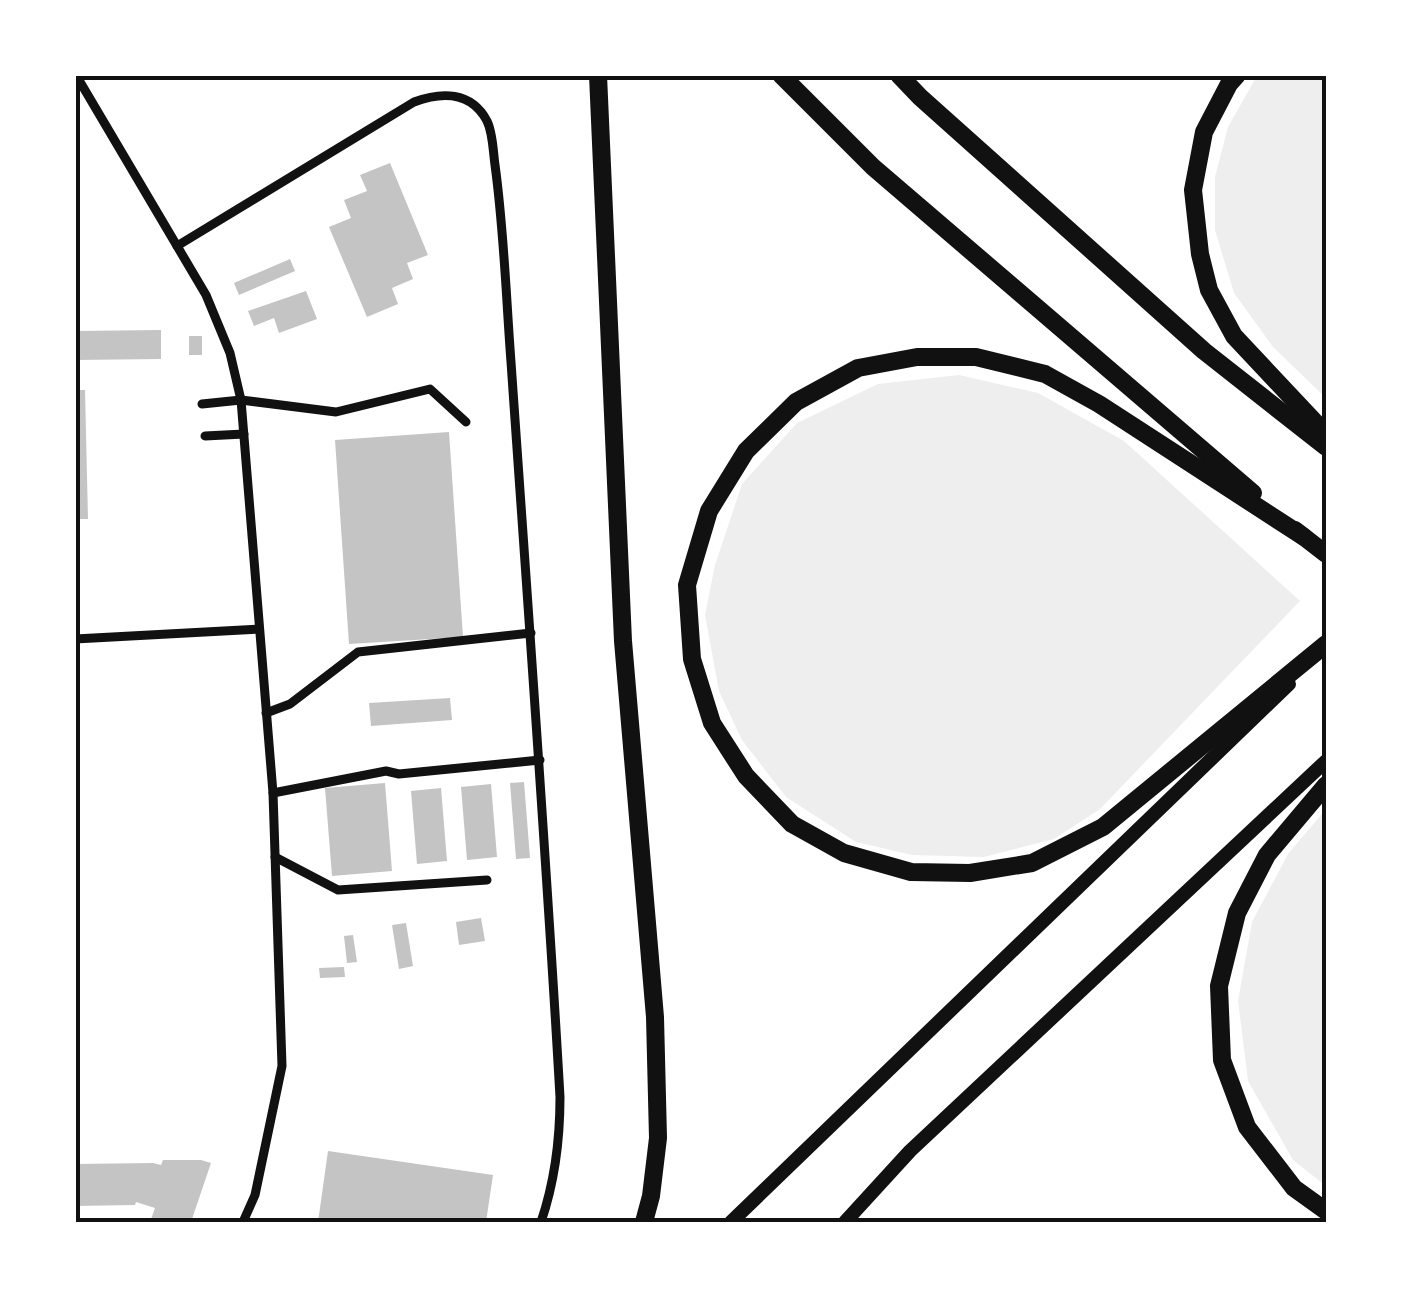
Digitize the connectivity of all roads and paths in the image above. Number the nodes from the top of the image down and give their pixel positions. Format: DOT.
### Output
graph roads {
  1 [pos="76,75"];
  2 [pos="598,75"];
  3 [pos="781,75"];
  4 [pos="899,75"];
  5 [pos="1237,75"];
  6 [pos="177,246"];
  7 [pos="241,400"];
  8 [pos="202,404"];
  9 [pos="466,422"];
  10 [pos="244,434"];
  11 [pos="1326,434"];
  12 [pos="204,436"];
  13 [pos="1326,447"];
  14 [pos="1304,538"];
  15 [pos="1326,554"];
  16 [pos="259,628"];
  17 [pos="531,633"];
  18 [pos="75,640"];
  19 [pos="1326,646"];
  20 [pos="266,713"];
  21 [pos="540,760"];
  22 [pos="1326,761"];
  23 [pos="1326,785"];
  24 [pos="273,792"];
  25 [pos="275,857"];
  26 [pos="487,880"];
  27 [pos="1326,1211"];
  28 [pos="243,1222"];
  29 [pos="541,1222"];
  30 [pos="644,1222"];
  31 [pos="731,1222"];
  32 [pos="845,1222"];
  1 -- 6 [label="street"];
  2 -- 30 [label="highway"];
  3 -- 14 [label="highway"];
  4 -- 13 [label="highway"];
  5 -- 11 [label="highway"];
  6 -- 7 [label="street"];
  6 -- 17 [label="street"];
  7 -- 8 [label="street"];
  7 -- 9 [label="street"];
  7 -- 10 [label="street"];
  10 -- 12 [label="street"];
  10 -- 16 [label="street"];
  14 -- 15 [label="highway"];
  14 -- 19 [label="highway"];
  16 -- 18 [label="street"];
  16 -- 20 [label="street"];
  17 -- 20 [label="street"];
  17 -- 21 [label="street"];
  19 -- 31 [label="main road"];
  20 -- 24 [label="street"];
  21 -- 24 [label="street"];
  21 -- 29 [label="street"];
  22 -- 32 [label="main road"];
  23 -- 27 [label="highway"];
  24 -- 25 [label="street"];
  25 -- 26 [label="street"];
  25 -- 28 [label="street"];
}
